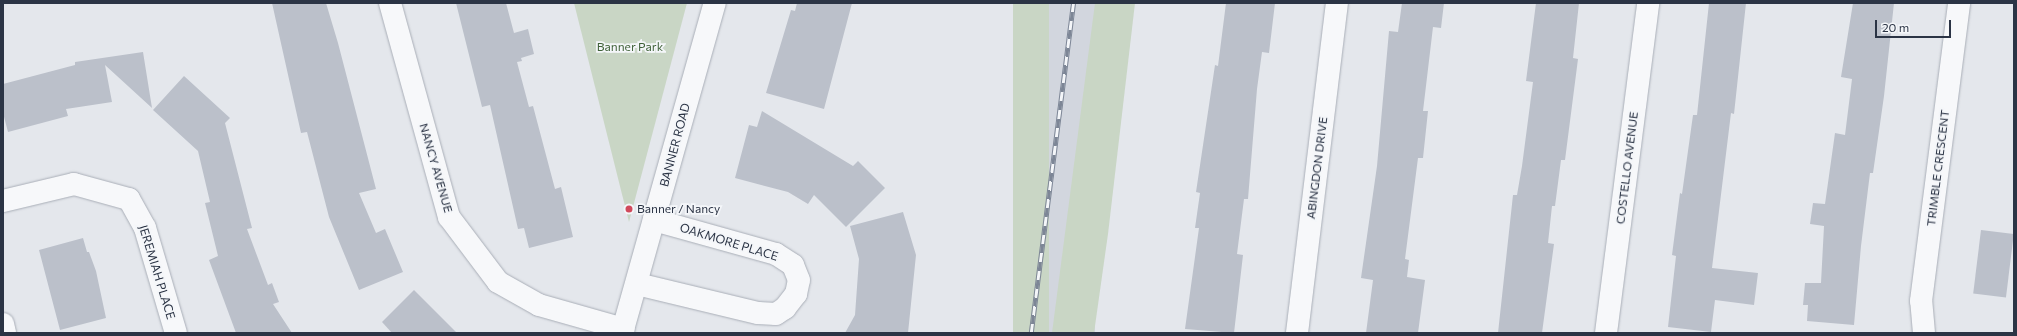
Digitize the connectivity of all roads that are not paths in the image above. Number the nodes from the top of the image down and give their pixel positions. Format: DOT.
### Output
graph roads {
  1 [pos="390,3"];
  2 [pos="715,3"];
  3 [pos="1337,3"];
  4 [pos="1648,3"];
  5 [pos="1959,3"];
  6 [pos="3,201"];
  7 [pos="654,220"];
  8 [pos="637,284"];
  9 [pos="3,324"];
  10 [pos="623,331"];
  11 [pos="6,333"];
  12 [pos="176,333"];
  13 [pos="1298,333"];
  14 [pos="1606,333"];
  15 [pos="1924,333"];
  1 -- 10 [label="street, NANCY AVENUE"];
  2 -- 7 [label="street, BANNER ROAD"];
  3 -- 13 [label="street, ABINGDON DRIVE"];
  4 -- 14 [label="street, COSTELLO AVENUE"];
  5 -- 15 [label="street, TRIMBLE CRESCENT"];
  6 -- 12 [label="street, JEREMIAH PLACE"];
  7 -- 8 [label="street, BANNER ROAD"];
  7 -- 8 [label="street, OAKMORE PLACE"];
  8 -- 10 [label="street, BANNER ROAD"];
  9 -- 11 [label="street"];
}
